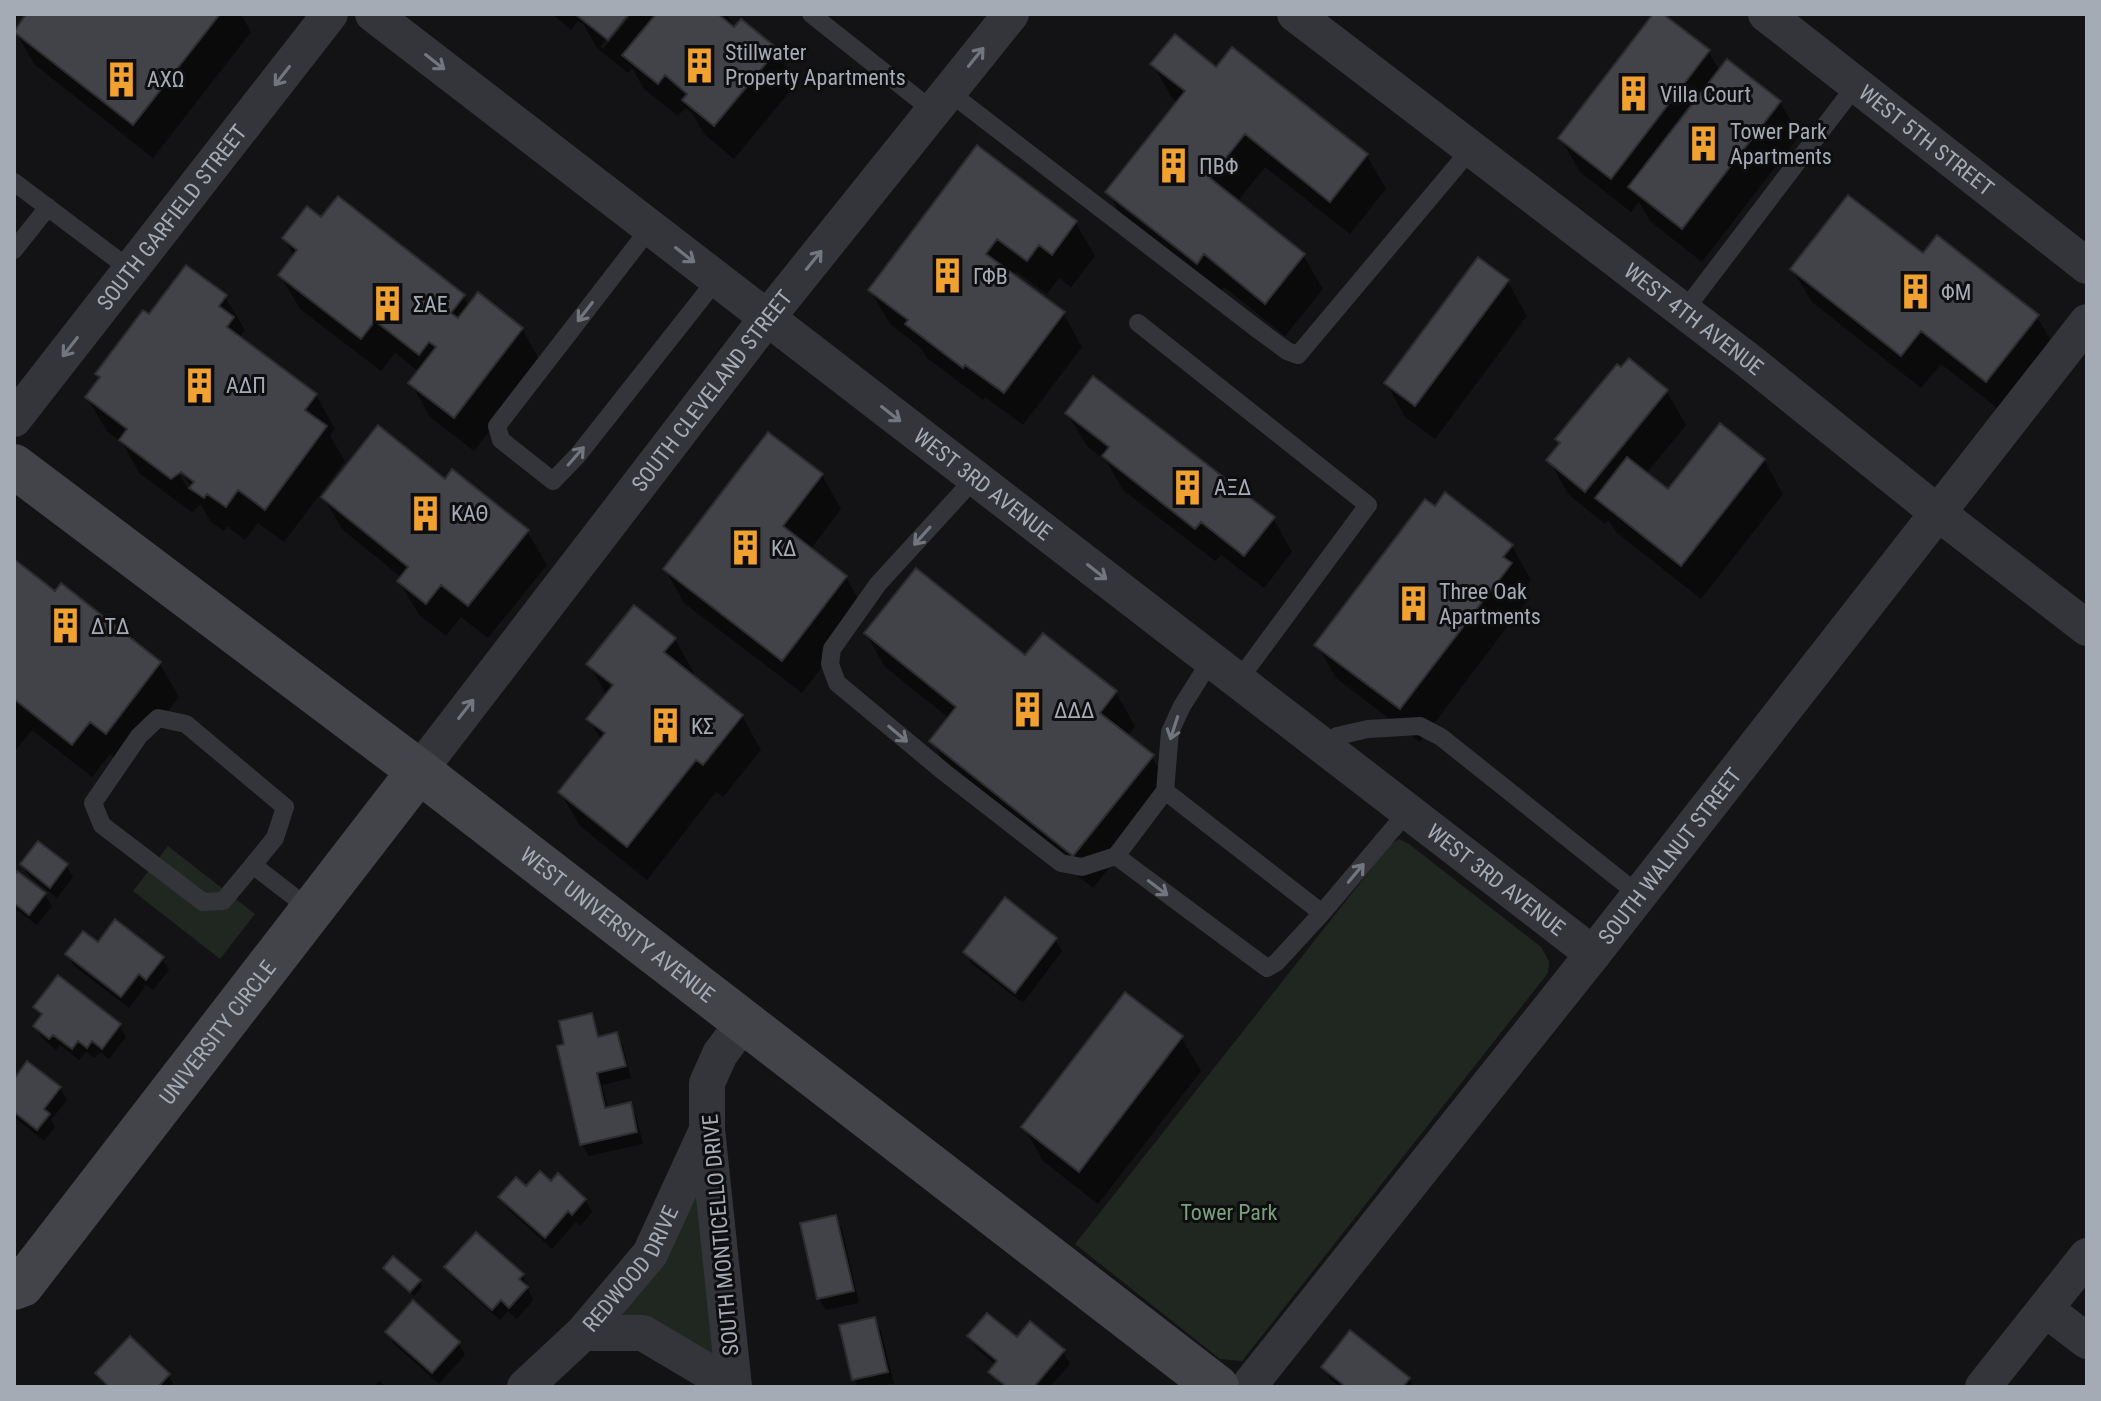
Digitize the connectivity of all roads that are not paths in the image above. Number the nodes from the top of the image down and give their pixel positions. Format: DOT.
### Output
graph roads {
  1 [pos="330,14"];
  2 [pos="373,14"];
  3 [pos="811,14"];
  4 [pos="1011,14"];
  5 [pos="1295,14"];
  6 [pos="1766,14"];
  7 [pos="1856,85"];
  8 [pos="941,102"];
  9 [pos="1471,149"];
  10 [pos="14,182"];
  11 [pos="48,207"];
  12 [pos="650,228"];
  13 [pos="14,250"];
  14 [pos="2087,266"];
  15 [pos="131,270"];
  16 [pos="717,279"];
  17 [pos="1684,311"];
  18 [pos="767,318"];
  19 [pos="2087,322"];
  20 [pos="1138,323"];
  21 [pos="14,419"];
  22 [pos="14,466"];
  23 [pos="975,478"];
  24 [pos="1938,513"];
  25 [pos="2087,628"];
  26 [pos="1225,670"];
  27 [pos="1324,747"];
  28 [pos="419,771"];
  29 [pos="1165,791"];
  30 [pos="1408,811"];
  31 [pos="1116,856"];
  32 [pos="253,865"];
  33 [pos="1639,895"];
  34 [pos="311,910"];
  35 [pos="1322,913"];
  36 [pos="1593,954"];
  37 [pos="743,1023"];
  38 [pos="707,1129"];
  39 [pos="2087,1256"];
  40 [pos="14,1288"];
  41 [pos="2045,1309"];
  42 [pos="583,1333"];
  43 [pos="2087,1341"];
  44 [pos="525,1387"];
  45 [pos="734,1387"];
  46 [pos="1217,1387"];
  47 [pos="1248,1387"];
  48 [pos="1983,1387"];
  1 -- 15 [label="street, SOUTH GARFIELD STREET, one-way"];
  2 -- 12 [label="street, WEST 3RD AVENUE, one-way"];
  3 -- 8 [label="lane"];
  8 -- 4 [label="street, SOUTH CLEVELAND STREET, one-way"];
  5 -- 9 [label="street, WEST 4TH AVENUE"];
  6 -- 7 [label="street, WEST 5TH STREET"];
  7 -- 14 [label="street, WEST 5TH STREET"];
  7 -- 17 [label="lane"];
  8 -- 9 [label="lane"];
  18 -- 8 [label="street, SOUTH CLEVELAND STREET, one-way"];
  9 -- 17 [label="street, WEST 4TH AVENUE"];
  10 -- 11 [label="lane"];
  11 -- 13 [label="lane"];
  11 -- 15 [label="lane"];
  12 -- 16 [label="street, WEST 3RD AVENUE, one-way"];
  12 -- 16 [label="lane, one-way"];
  15 -- 21 [label="street, SOUTH GARFIELD STREET, one-way"];
  16 -- 18 [label="street, WEST 3RD AVENUE"];
  17 -- 24 [label="street, WEST 4TH AVENUE"];
  18 -- 23 [label="street, WEST 3RD AVENUE, one-way"];
  28 -- 18 [label="street, SOUTH CLEVELAND STREET, one-way"];
  19 -- 24 [label="street, SOUTH WALNUT STREET"];
  20 -- 26 [label="lane"];
  22 -- 28 [label="street, WEST UNIVERSITY AVENUE"];
  23 -- 26 [label="street, WEST 3RD AVENUE, one-way"];
  23 -- 31 [label="lane, one-way"];
  24 -- 25 [label="street, WEST 4TH AVENUE"];
  24 -- 33 [label="street, SOUTH WALNUT STREET"];
  26 -- 27 [label="street, WEST 3RD AVENUE"];
  26 -- 29 [label="lane, one-way"];
  27 -- 30 [label="street, WEST 3RD AVENUE"];
  27 -- 33 [label="lane"];
  28 -- 34 [label="street, UNIVERSITY CIRCLE"];
  28 -- 37 [label="street, WEST UNIVERSITY AVENUE"];
  29 -- 31 [label="lane"];
  29 -- 35 [label="lane"];
  35 -- 30 [label="lane, one-way"];
  30 -- 36 [label="street, WEST 3RD AVENUE"];
  31 -- 35 [label="lane, one-way"];
  32 -- 32 [label="lane"];
  32 -- 34 [label="lane"];
  33 -- 36 [label="street, SOUTH WALNUT STREET"];
  34 -- 40 [label="street, UNIVERSITY CIRCLE"];
  36 -- 47 [label="street, SOUTH WALNUT STREET"];
  37 -- 38 [label="street, SOUTH MONTICELLO DRIVE"];
  37 -- 46 [label="street, WEST UNIVERSITY AVENUE"];
  38 -- 42 [label="street, REDWOOD DRIVE"];
  38 -- 45 [label="street, SOUTH MONTICELLO DRIVE"];
  39 -- 41 [label="street"];
  41 -- 43 [label="street"];
  41 -- 48 [label="street"];
  42 -- 44 [label="street, REDWOOD DRIVE"];
  42 -- 45 [label="street"];
}
